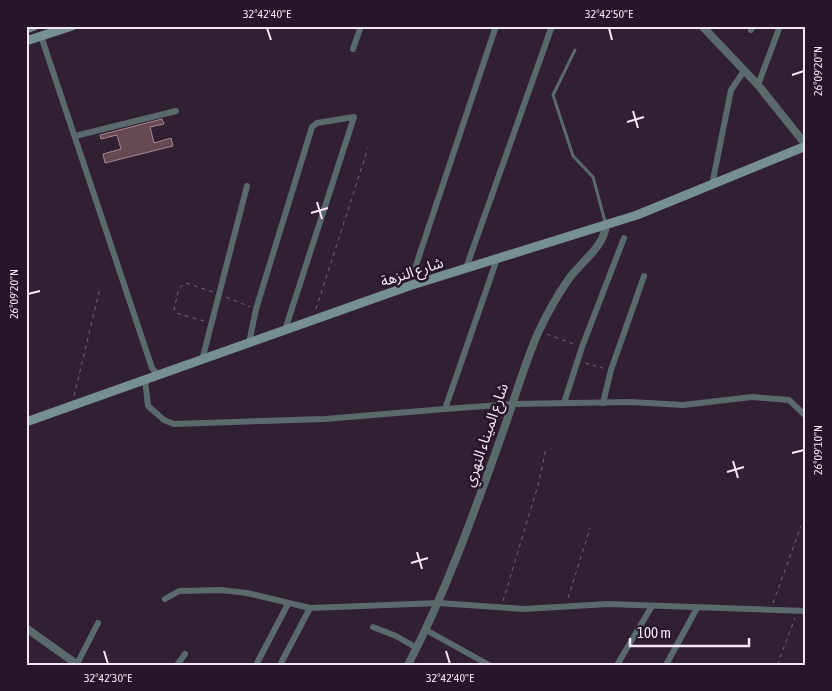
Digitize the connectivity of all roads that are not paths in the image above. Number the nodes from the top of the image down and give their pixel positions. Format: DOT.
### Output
graph roads {
  1 [pos="34,26"];
  2 [pos="72,26"];
  3 [pos="361,26"];
  4 [pos="496,26"];
  5 [pos="552,26"];
  6 [pos="702,26"];
  7 [pos="780,26"];
  8 [pos="26,29"];
  9 [pos="41,36"];
  10 [pos="26,41"];
  11 [pos="354,49"];
  12 [pos="575,50"];
  13 [pos="744,71"];
  14 [pos="758,85"];
  15 [pos="176,111"];
  16 [pos="75,136"];
  17 [pos="806,146"];
  18 [pos="712,185"];
  19 [pos="247,186"];
  20 [pos="606,225"];
  21 [pos="624,238"];
  22 [pos="497,259"];
  23 [pos="466,268"];
  24 [pos="644,276"];
  25 [pos="409,286"];
  26 [pos="286,330"];
  27 [pos="249,343"];
  28 [pos="202,360"];
  29 [pos="158,376"];
  30 [pos="145,380"];
  31 [pos="603,403"];
  32 [pos="513,404"];
  33 [pos="564,404"];
  34 [pos="445,409"];
  35 [pos="806,416"];
  36 [pos="26,422"];
  37 [pos="165,599"];
  38 [pos="440,603"];
  39 [pos="288,604"];
  40 [pos="652,606"];
  41 [pos="310,608"];
  42 [pos="697,608"];
  43 [pos="802,611"];
  44 [pos="98,623"];
  45 [pos="373,627"];
  46 [pos="26,628"];
  47 [pos="426,630"];
  48 [pos="417,648"];
  49 [pos="185,654"];
  50 [pos="77,665"];
  51 [pos="178,665"];
  52 [pos="256,665"];
  53 [pos="280,665"];
  54 [pos="408,665"];
  55 [pos="489,665"];
  56 [pos="617,665"];
  57 [pos="666,665"];
  1 -- 8 [label="main road"];
  2 -- 9 [label="main road"];
  3 -- 11 [label="street"];
  4 -- 25 [label="street"];
  5 -- 23 [label="street"];
  6 -- 13 [label="street"];
  7 -- 14 [label="street"];
  9 -- 10 [label="main road"];
  9 -- 16 [label="street"];
  12 -- 20 [label="lane"];
  13 -- 14 [label="street"];
  13 -- 18 [label="street"];
  14 -- 17 [label="street"];
  15 -- 16 [label="street"];
  16 -- 29 [label="street"];
  17 -- 18 [label="main road, شارع النزهة"];
  18 -- 20 [label="main road, شارع النزهة"];
  19 -- 28 [label="street"];
  20 -- 22 [label="main road, شارع النزهة"];
  20 -- 32 [label="street, شارع الميناء النهري"];
  21 -- 33 [label="street"];
  22 -- 23 [label="main road, شارع النزهة"];
  22 -- 34 [label="street"];
  23 -- 25 [label="main road, شارع النزهة"];
  24 -- 31 [label="street"];
  25 -- 26 [label="main road, شارع النزهة"];
  26 -- 27 [label="main road, شارع النزهة"];
  26 -- 27 [label="street"];
  27 -- 28 [label="main road, شارع النزهة"];
  28 -- 29 [label="main road, شارع النزهة"];
  29 -- 30 [label="main road, شارع النزهة"];
  30 -- 34 [label="street"];
  30 -- 36 [label="main road, شارع النزهة"];
  31 -- 33 [label="street"];
  31 -- 35 [label="street"];
  32 -- 33 [label="street"];
  32 -- 34 [label="street"];
  32 -- 38 [label="street, شارع الميناء النهري"];
  37 -- 39 [label="street"];
  38 -- 40 [label="street"];
  38 -- 41 [label="street"];
  38 -- 47 [label="street, شارع الميناء النهري"];
  39 -- 41 [label="street"];
  39 -- 52 [label="street"];
  40 -- 42 [label="street"];
  40 -- 56 [label="street"];
  41 -- 53 [label="street"];
  42 -- 43 [label="street"];
  42 -- 57 [label="street"];
  44 -- 50 [label="street"];
  45 -- 48 [label="street"];
  46 -- 50 [label="street"];
  47 -- 48 [label="street, شارع الميناء النهري"];
  47 -- 55 [label="street"];
  48 -- 54 [label="street, شارع الميناء النهري"];
  49 -- 51 [label="street"];
}
